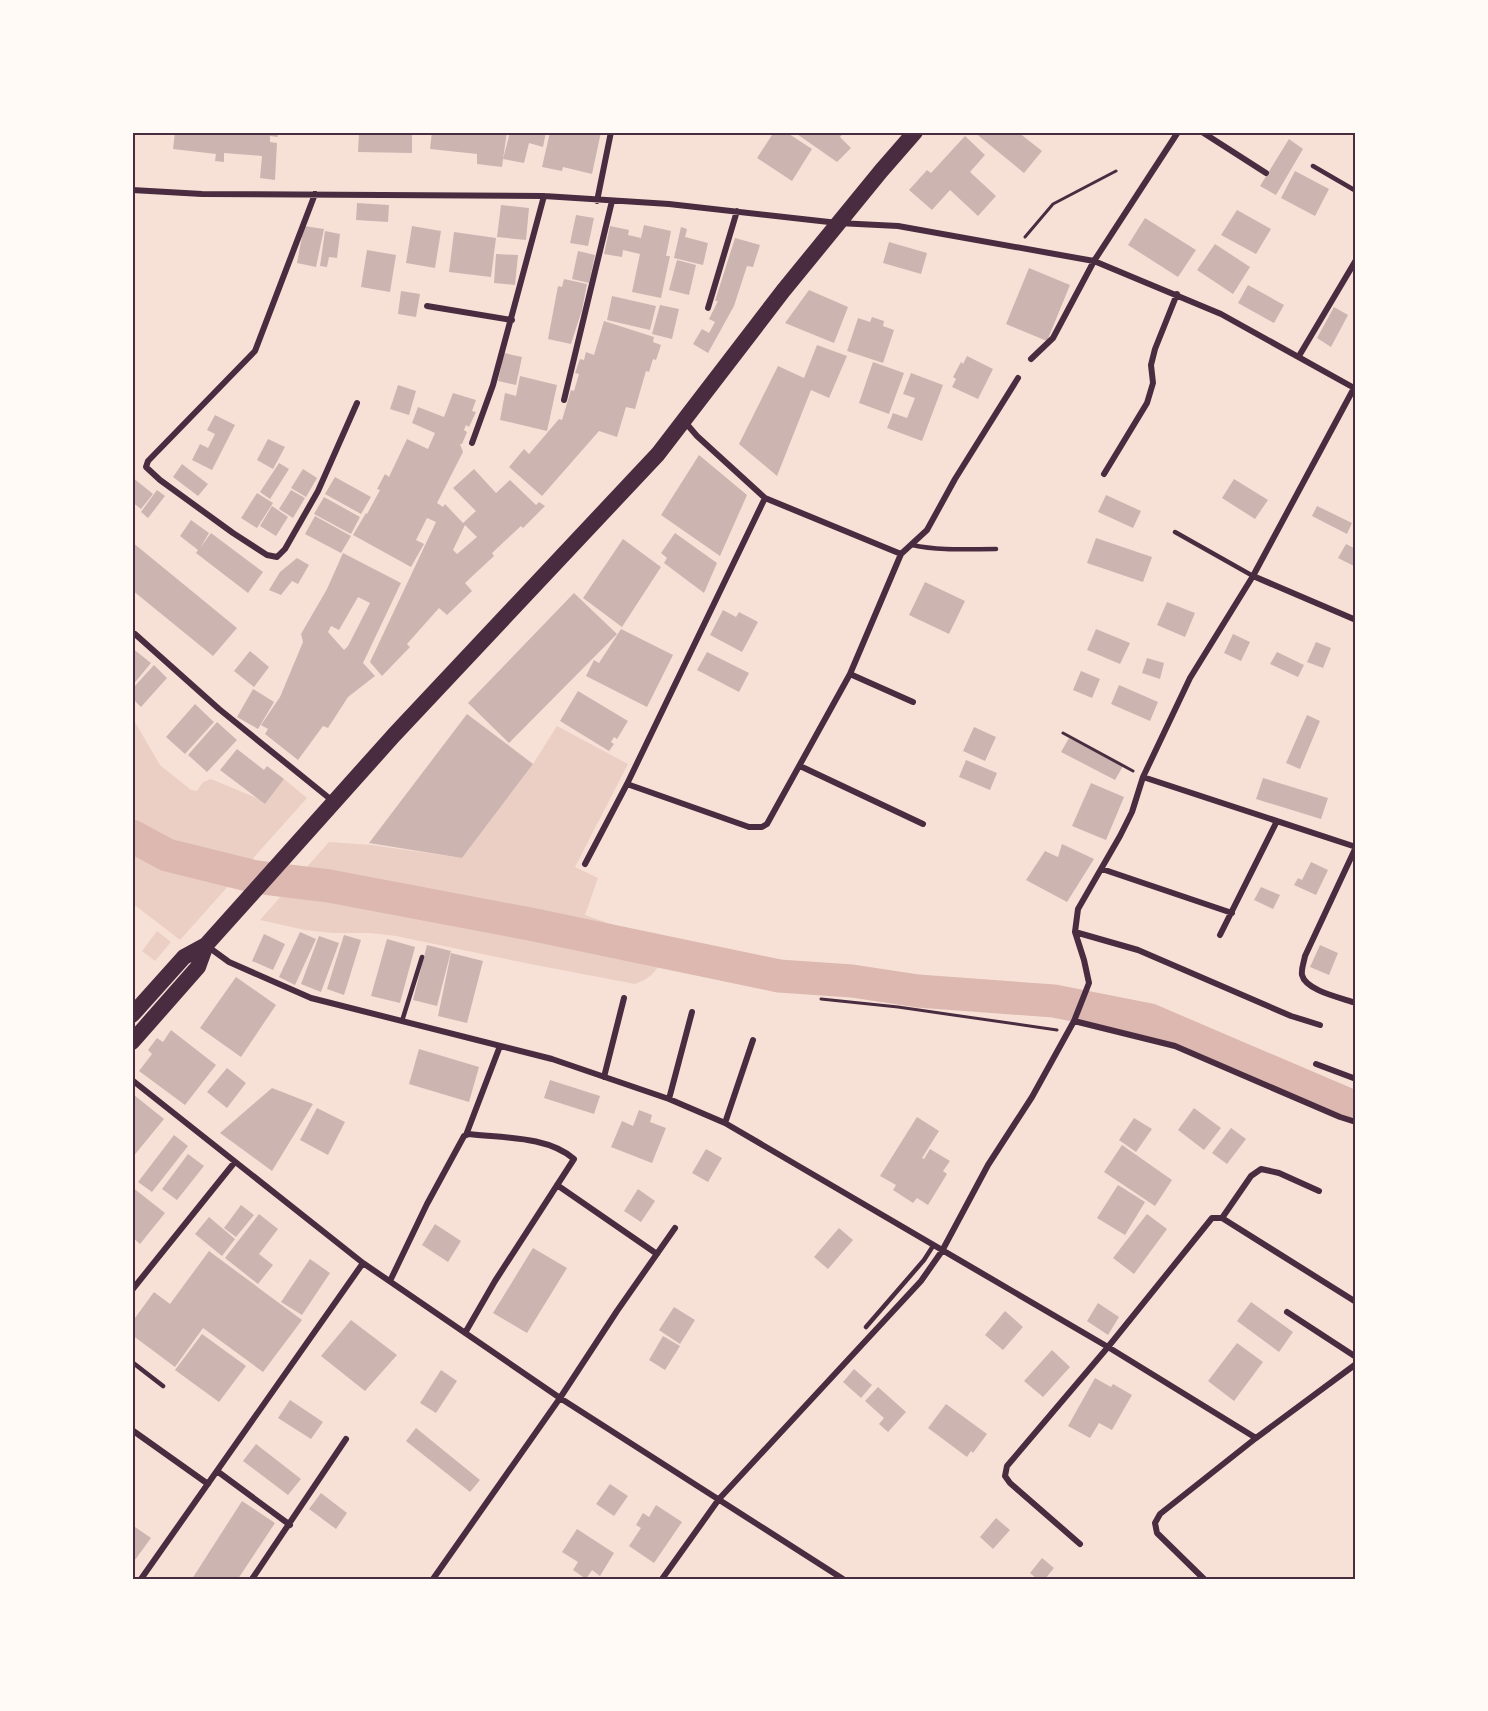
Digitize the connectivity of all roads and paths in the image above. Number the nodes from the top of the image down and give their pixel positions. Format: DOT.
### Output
graph roads {
  1 [pos="611,132"];
  2 [pos="915,132"];
  3 [pos="1178,132"];
  4 [pos="1202,132"];
  5 [pos="1313,166"];
  6 [pos="1116,171"];
  7 [pos="1266,173"];
  8 [pos="132,190"];
  9 [pos="1356,191"];
  10 [pos="315,194"];
  11 [pos="544,196"];
  12 [pos="597,201"];
  13 [pos="612,201"];
  14 [pos="737,212"];
  15 [pos="838,223"];
  16 [pos="1018,246"];
  17 [pos="1356,260"];
  18 [pos="1094,261"];
  19 [pos="1177,294"];
  20 [pos="427,306"];
  21 [pos="708,308"];
  22 [pos="512,320"];
  23 [pos="1299,356"];
  24 [pos="1030,359"];
  25 [pos="1018,378"];
  26 [pos="1355,389"];
  27 [pos="564,400"];
  28 [pos="357,403"];
  29 [pos="685,422"];
  30 [pos="472,443"];
  31 [pos="1104,474"];
  32 [pos="765,498"];
  33 [pos="1175,532"];
  34 [pos="912,545"];
  35 [pos="996,549"];
  36 [pos="901,554"];
  37 [pos="1253,576"];
  38 [pos="1356,620"];
  39 [pos="135,634"];
  40 [pos="850,675"];
  41 [pos="913,702"];
  42 [pos="1063,733"];
  43 [pos="800,766"];
  44 [pos="1143,777"];
  45 [pos="627,784"];
  46 [pos="334,802"];
  47 [pos="1277,821"];
  48 [pos="923,824"];
  49 [pos="1356,847"];
  50 [pos="585,864"];
  51 [pos="1102,869"];
  52 [pos="1232,913"];
  53 [pos="1075,932"];
  54 [pos="1220,935"];
  55 [pos="206,945"];
  56 [pos="422,957"];
  57 [pos="624,998"];
  58 [pos="820,999"];
  59 [pos="1356,1003"];
  60 [pos="692,1012"];
  61 [pos="132,1015"];
  62 [pos="1075,1018"];
  63 [pos="402,1021"];
  64 [pos="1320,1025"];
  65 [pos="1067,1031"];
  66 [pos="753,1040"];
  67 [pos="132,1042"];
  68 [pos="500,1046"];
  69 [pos="1316,1064"];
  70 [pos="604,1077"];
  71 [pos="1356,1079"];
  72 [pos="132,1080"];
  73 [pos="669,1100"];
  74 [pos="1356,1122"];
  75 [pos="725,1123"];
  76 [pos="466,1135"];
  77 [pos="234,1163"];
  78 [pos="557,1185"];
  79 [pos="1319,1191"];
  80 [pos="1221,1218"];
  81 [pos="675,1228"];
  82 [pos="933,1246"];
  83 [pos="942,1251"];
  84 [pos="657,1254"];
  85 [pos="363,1263"];
  86 [pos="390,1281"];
  87 [pos="132,1290"];
  88 [pos="1356,1302"];
  89 [pos="1287,1312"];
  90 [pos="866,1327"];
  91 [pos="465,1333"];
  92 [pos="1108,1347"];
  93 [pos="1356,1357"];
  94 [pos="132,1362"];
  95 [pos="1356,1364"];
  96 [pos="163,1386"];
  97 [pos="560,1398"];
  98 [pos="132,1430"];
  99 [pos="1256,1438"];
  100 [pos="346,1439"];
  101 [pos="217,1471"];
  102 [pos="208,1484"];
  103 [pos="719,1499"];
  104 [pos="290,1525"];
  105 [pos="1080,1544"];
  106 [pos="141,1579"];
  107 [pos="252,1579"];
  108 [pos="433,1579"];
  109 [pos="662,1579"];
  110 [pos="843,1579"];
  111 [pos="1204,1579"];
  1 -- 12 [label="street"];
  2 -- 15 [label="highway"];
  3 -- 18 [label="street"];
  4 -- 7 [label="street"];
  5 -- 9 [label="lane"];
  6 -- 16 [label="path"];
  8 -- 10 [label="street"];
  10 -- 11 [label="street"];
  10 -- 28 [label="street"];
  11 -- 12 [label="street"];
  11 -- 22 [label="street"];
  12 -- 13 [label="street"];
  13 -- 14 [label="street"];
  13 -- 27 [label="street"];
  14 -- 15 [label="street"];
  14 -- 21 [label="street"];
  15 -- 16 [label="street"];
  15 -- 29 [label="highway"];
  16 -- 18 [label="street"];
  17 -- 23 [label="street"];
  18 -- 19 [label="street"];
  18 -- 24 [label="street"];
  19 -- 23 [label="street"];
  19 -- 31 [label="street"];
  20 -- 22 [label="street"];
  22 -- 30 [label="street"];
  23 -- 26 [label="street"];
  25 -- 34 [label="street"];
  26 -- 37 [label="street"];
  29 -- 32 [label="street"];
  29 -- 46 [label="highway"];
  32 -- 36 [label="street"];
  32 -- 45 [label="street"];
  33 -- 37 [label="lane"];
  34 -- 35 [label="lane"];
  34 -- 36 [label="street"];
  36 -- 40 [label="street"];
  37 -- 38 [label="street"];
  37 -- 44 [label="street"];
  39 -- 46 [label="street"];
  40 -- 41 [label="street"];
  40 -- 43 [label="street"];
  42 -- 44 [label="path"];
  43 -- 45 [label="street"];
  43 -- 48 [label="street"];
  44 -- 47 [label="street"];
  44 -- 51 [label="street"];
  45 -- 50 [label="street"];
  46 -- 55 [label="highway"];
  47 -- 49 [label="street"];
  47 -- 52 [label="street"];
  49 -- 59 [label="street"];
  51 -- 52 [label="street"];
  51 -- 53 [label="street"];
  52 -- 54 [label="street"];
  53 -- 62 [label="street"];
  53 -- 64 [label="street"];
  55 -- 61 [label="highway"];
  55 -- 63 [label="street"];
  55 -- 67 [label="highway"];
  56 -- 63 [label="lane"];
  57 -- 70 [label="street"];
  58 -- 65 [label="path"];
  60 -- 73 [label="street"];
  62 -- 65 [label="street"];
  62 -- 74 [label="street"];
  63 -- 68 [label="street"];
  65 -- 83 [label="street"];
  66 -- 75 [label="street"];
  68 -- 70 [label="street"];
  68 -- 76 [label="street"];
  69 -- 71 [label="street"];
  70 -- 73 [label="street"];
  72 -- 77 [label="street"];
  73 -- 75 [label="street"];
  75 -- 82 [label="street"];
  76 -- 78 [label="street"];
  76 -- 86 [label="street"];
  77 -- 85 [label="street"];
  77 -- 87 [label="street"];
  78 -- 84 [label="street"];
  78 -- 91 [label="street"];
  79 -- 80 [label="street"];
  80 -- 88 [label="street"];
  80 -- 92 [label="street"];
  81 -- 84 [label="street"];
  82 -- 83 [label="street"];
  82 -- 90 [label="lane"];
  83 -- 92 [label="street"];
  83 -- 103 [label="street"];
  84 -- 97 [label="street"];
  85 -- 86 [label="street"];
  85 -- 101 [label="street"];
  86 -- 91 [label="street"];
  89 -- 93 [label="street"];
  91 -- 97 [label="street"];
  92 -- 99 [label="street"];
  92 -- 105 [label="street"];
  94 -- 96 [label="lane"];
  95 -- 99 [label="street"];
  97 -- 103 [label="street"];
  97 -- 108 [label="street"];
  98 -- 102 [label="street"];
  99 -- 111 [label="street"];
  100 -- 104 [label="street"];
  101 -- 102 [label="street"];
  101 -- 104 [label="street"];
  102 -- 106 [label="street"];
  103 -- 109 [label="street"];
  103 -- 110 [label="street"];
  104 -- 107 [label="street"];
}
